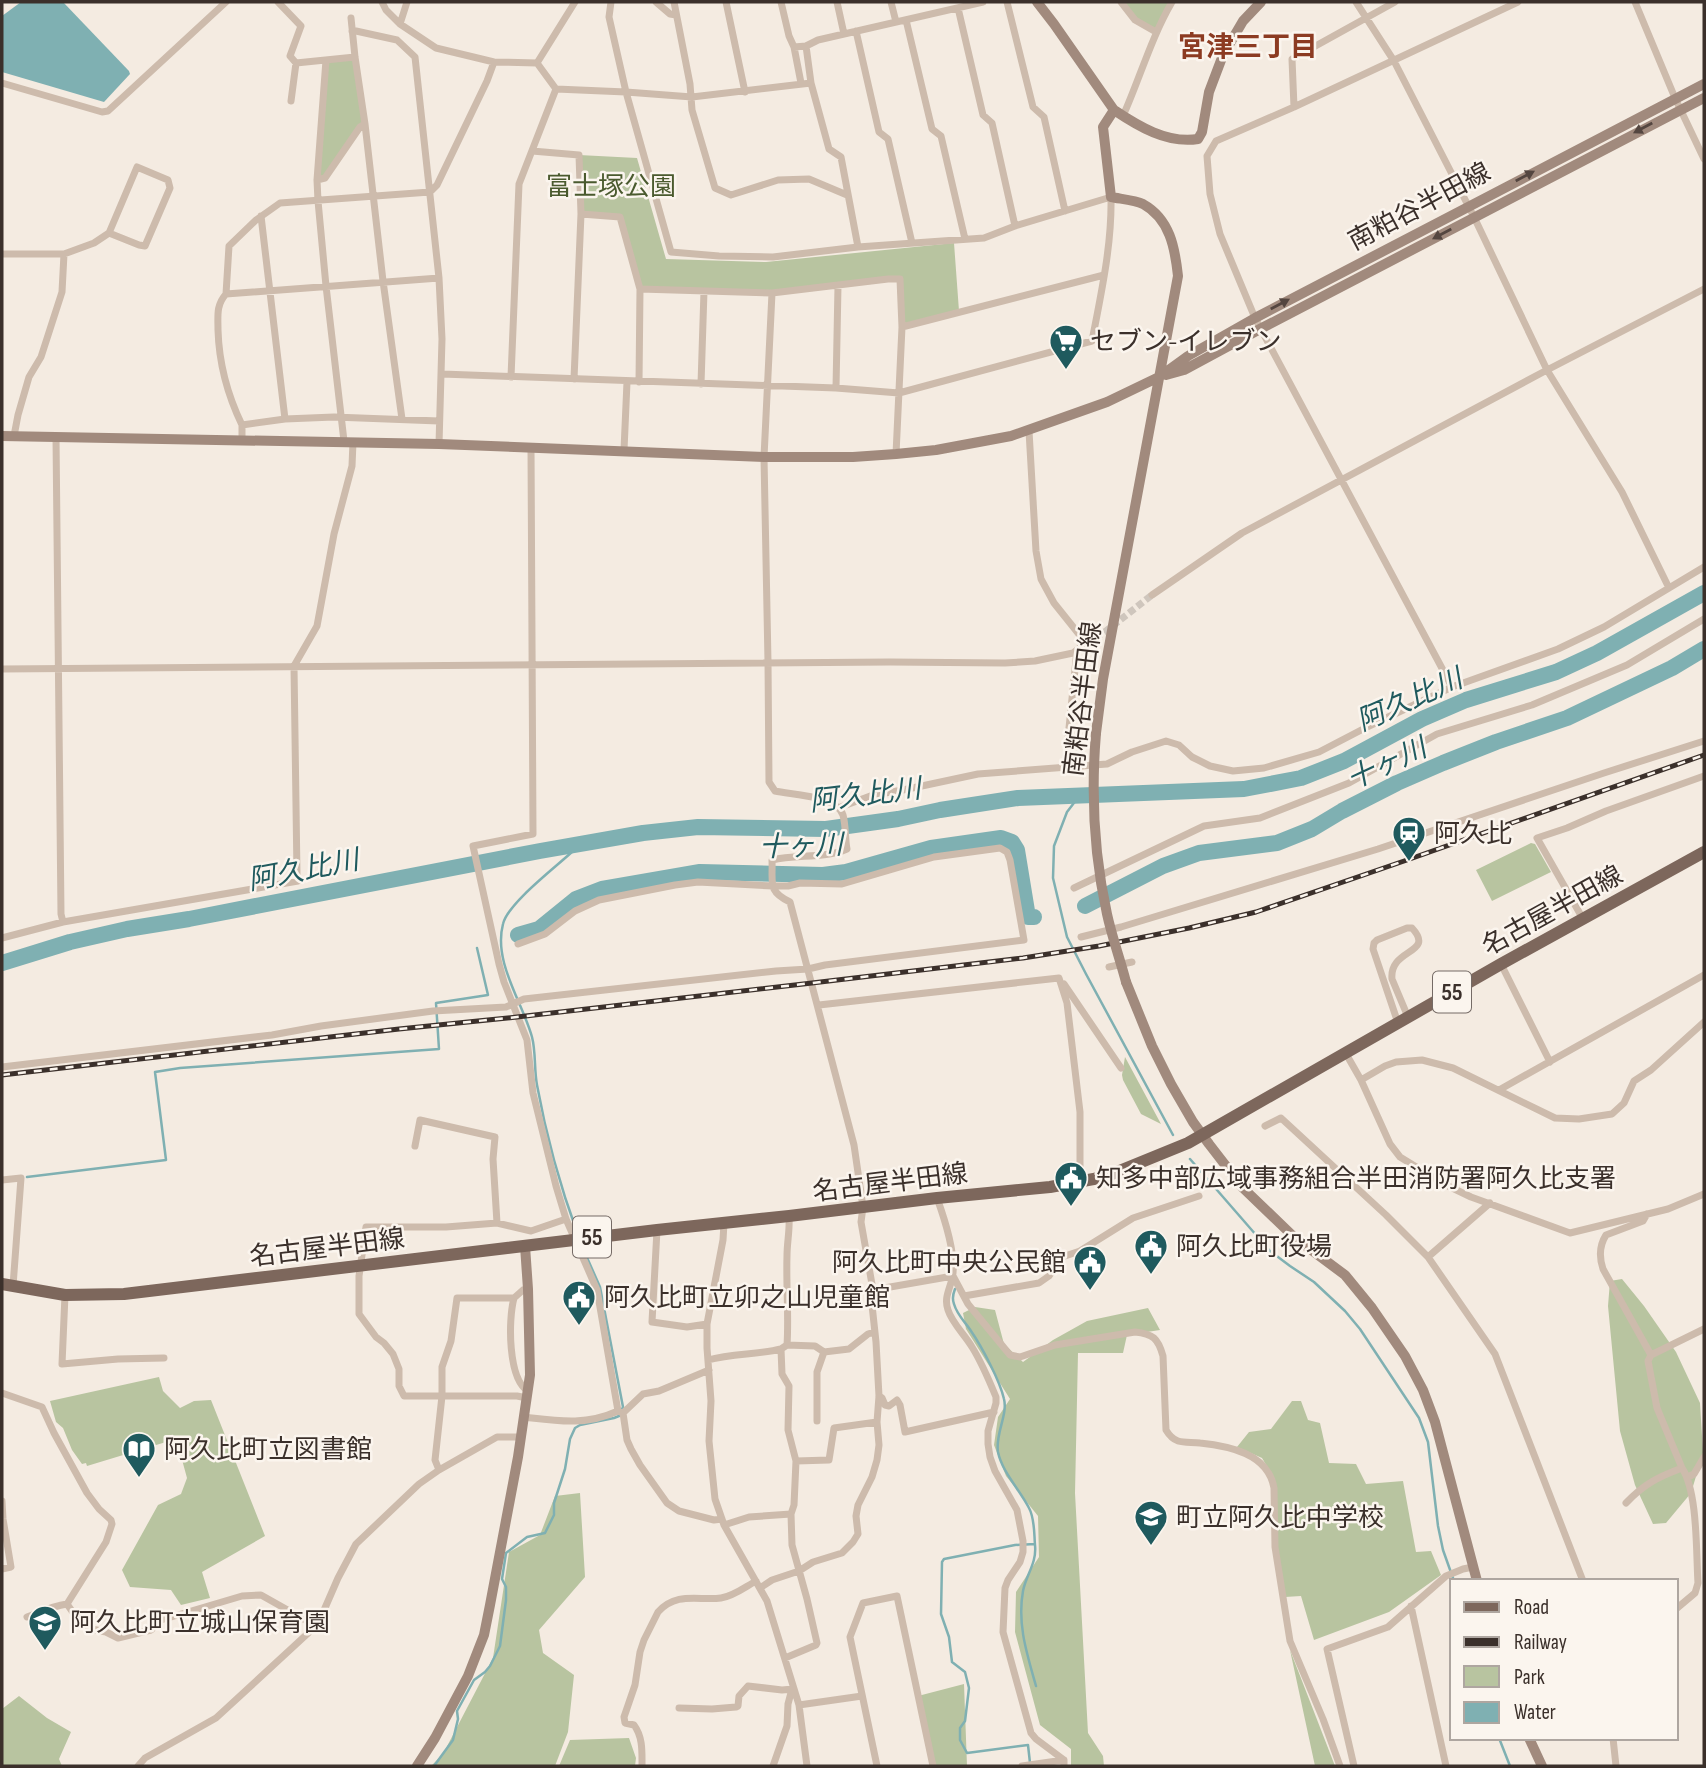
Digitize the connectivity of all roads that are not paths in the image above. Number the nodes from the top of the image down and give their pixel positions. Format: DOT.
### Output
graph roads {
  1 [pos="226,2"];
  2 [pos="278,2"];
  3 [pos="382,2"];
  4 [pos="407,2"];
  5 [pos="575,2"];
  6 [pos="611,2"];
  7 [pos="656,2"];
  8 [pos="674,2"];
  9 [pos="726,2"];
  10 [pos="781,2"];
  11 [pos="837,2"];
  12 [pos="891,2"];
  13 [pos="983,2"];
  14 [pos="1007,2"];
  15 [pos="1037,2"];
  16 [pos="1121,2"];
  17 [pos="1172,2"];
  18 [pos="1261,2"];
  19 [pos="1356,2"];
  20 [pos="1395,2"];
  21 [pos="1518,2"];
  22 [pos="1635,2"];
  23 [pos="1506,4"];
  24 [pos="953,6"];
  25 [pos="676,15"];
  26 [pos="351,18"];
  27 [pos="1366,18"];
  28 [pos="906,20"];
  29 [pos="896,22"];
  30 [pos="400,24"];
  31 [pos="352,31"];
  32 [pos="856,31"];
  33 [pos="1156,32"];
  34 [pos="844,34"];
  35 [pos="806,46"];
  36 [pos="794,47"];
  37 [pos="355,57"];
  38 [pos="326,60"];
  39 [pos="1394,61"];
  40 [pos="494,62"];
  41 [pos="296,63"];
  42 [pos="537,63"];
  43 [pos="2,83"];
  44 [pos="801,83"];
  45 [pos="811,83"];
  46 [pos="1704,84"];
  47 [pos="556,89"];
  48 [pos="626,92"];
  49 [pos="745,92"];
  50 [pos="692,97"];
  51 [pos="1704,97"];
  52 [pos="1675,98"];
  53 [pos="291,101"];
  54 [pos="1294,107"];
  55 [pos="1681,109"];
  56 [pos="1118,113"];
  57 [pos="365,124"];
  58 [pos="532,152"];
  59 [pos="1704,159"];
  60 [pos="317,180"];
  61 [pos="430,192"];
  62 [pos="847,195"];
  63 [pos="374,197"];
  64 [pos="1111,197"];
  65 [pos="318,201"];
  66 [pos="1468,206"];
  67 [pos="1065,211"];
  68 [pos="580,214"];
  69 [pos="261,216"];
  70 [pos="1474,217"];
  71 [pos="1015,226"];
  72 [pos="109,233"];
  73 [pos="965,239"];
  74 [pos="912,243"];
  75 [pos="858,247"];
  76 [pos="2,254"];
  77 [pos="64,254"];
  78 [pos="1104,275"];
  79 [pos="439,278"];
  80 [pos="383,281"];
  81 [pos="326,286"];
  82 [pos="838,286"];
  83 [pos="640,289"];
  84 [pos="1704,289"];
  85 [pos="270,290"];
  86 [pos="704,291"];
  87 [pos="772,293"];
  88 [pos="226,294"];
  89 [pos="1255,318"];
  90 [pos="902,327"];
  91 [pos="1261,329"];
  92 [pos="1548,370"];
  93 [pos="442,374"];
  94 [pos="511,377"];
  95 [pos="1159,377"];
  96 [pos="574,379"];
  97 [pos="627,382"];
  98 [pos="639,382"];
  99 [pos="701,384"];
  100 [pos="768,386"];
  101 [pos="836,388"];
  102 [pos="899,393"];
  103 [pos="342,418"];
  104 [pos="285,419"];
  105 [pos="402,419"];
  106 [pos="439,421"];
  107 [pos="242,425"];
  108 [pos="1029,431"];
  109 [pos="6,436"];
  110 [pos="56,437"];
  111 [pos="242,441"];
  112 [pos="349,442"];
  113 [pos="439,444"];
  114 [pos="531,447"];
  115 [pos="624,450"];
  116 [pos="896,454"];
  117 [pos="764,457"];
  118 [pos="1342,480"];
  119 [pos="1704,567"];
  120 [pos="1669,587"];
  121 [pos="1152,595"];
  122 [pos="1704,620"];
  123 [pos="1077,650"];
  124 [pos="768,662"];
  125 [pos="532,665"];
  126 [pos="295,666"];
  127 [pos="59,668"];
  128 [pos="2,669"];
  129 [pos="1452,687"];
  130 [pos="1704,741"];
  131 [pos="1065,767"];
  132 [pos="1704,776"];
  133 [pos="840,810"];
  134 [pos="1704,852"];
  135 [pos="773,883"];
  136 [pos="1074,888"];
  137 [pos="1583,919"];
  138 [pos="63,922"];
  139 [pos="1081,937"];
  140 [pos="2,938"];
  141 [pos="518,944"];
  142 [pos="1376,960"];
  143 [pos="1397,960"];
  144 [pos="1132,962"];
  145 [pos="1501,964"];
  146 [pos="1109,967"];
  147 [pos="808,969"];
  148 [pos="1704,975"];
  149 [pos="1059,978"];
  150 [pos="512,1003"];
  151 [pos="819,1005"];
  152 [pos="1403,1020"];
  153 [pos="1704,1022"];
  154 [pos="1345,1052"];
  155 [pos="1550,1062"];
  156 [pos="2,1067"];
  157 [pos="1121,1068"];
  158 [pos="1361,1080"];
  159 [pos="1499,1090"];
  160 [pos="1265,1126"];
  161 [pos="1202,1135"];
  162 [pos="415,1146"];
  163 [pos="2,1180"];
  164 [pos="1080,1182"];
  165 [pos="1704,1195"];
  166 [pos="1199,1196"];
  167 [pos="937,1198"];
  168 [pos="1490,1203"];
  169 [pos="863,1208"];
  170 [pos="1647,1214"];
  171 [pos="789,1216"];
  172 [pos="566,1219"];
  173 [pos="497,1223"];
  174 [pos="724,1223"];
  175 [pos="657,1230"];
  176 [pos="574,1240"];
  177 [pos="525,1246"];
  178 [pos="1429,1257"];
  179 [pos="359,1266"];
  180 [pos="953,1276"];
  181 [pos="7,1286"];
  182 [pos="528,1289"];
  183 [pos="873,1290"];
  184 [pos="65,1294"];
  185 [pos="964,1296"];
  186 [pos="514,1298"];
  187 [pos="707,1324"];
  188 [pos="1704,1329"];
  189 [pos="874,1332"];
  190 [pos="784,1347"];
  191 [pos="824,1352"];
  192 [pos="1651,1355"];
  193 [pos="164,1358"];
  194 [pos="708,1360"];
  195 [pos="709,1370"];
  196 [pos="2,1393"];
  197 [pos="527,1395"];
  198 [pos="442,1396"];
  199 [pos="879,1396"];
  200 [pos="620,1412"];
  201 [pos="994,1412"];
  202 [pos="523,1418"];
  203 [pos="817,1421"];
  204 [pos="877,1422"];
  205 [pos="520,1437"];
  206 [pos="1704,1457"];
  207 [pos="796,1461"];
  208 [pos="1682,1468"];
  209 [pos="439,1470"];
  210 [pos="1688,1477"];
  211 [pos="2,1502"];
  212 [pos="1626,1503"];
  213 [pos="791,1514"];
  214 [pos="723,1522"];
  215 [pos="1468,1568"];
  216 [pos="2,1569"];
  217 [pos="799,1571"];
  218 [pos="1476,1579"];
  219 [pos="1582,1579"];
  220 [pos="758,1584"];
  221 [pos="66,1604"];
  222 [pos="1410,1606"];
  223 [pos="1678,1607"];
  224 [pos="27,1617"];
  225 [pos="316,1626"];
  226 [pos="785,1658"];
  227 [pos="792,1689"];
  228 [pos="862,1696"];
  229 [pos="799,1705"];
  230 [pos="679,1708"];
  231 [pos="1529,1740"];
  232 [pos="1613,1740"];
  233 [pos="1064,1763"];
  234 [pos="138,1766"];
  235 [pos="417,1766"];
  236 [pos="642,1766"];
  237 [pos="773,1766"];
  238 [pos="807,1766"];
  239 [pos="877,1766"];
  240 [pos="933,1766"];
  241 [pos="1022,1766"];
  242 [pos="1340,1766"];
  243 [pos="1354,1766"];
  244 [pos="1446,1766"];
  245 [pos="1542,1766"];
  246 [pos="1616,1766"];
  1 -- 43 [label="street"];
  2 -- 41 [label="street"];
  3 -- 30 [label="street"];
  4 -- 30 [label="street"];
  5 -- 42 [label="street"];
  6 -- 48 [label="street"];
  7 -- 25 [label="street"];
  8 -- 25 [label="street"];
  9 -- 49 [label="street"];
  10 -- 36 [label="street"];
  11 -- 34 [label="street"];
  12 -- 29 [label="street"];
  13 -- 24 [label="street"];
  14 -- 67 [label="street"];
  15 -- 56 [label="street"];
  16 -- 33 [label="street"];
  17 -- 33 [label="street"];
  18 -- 56 [label="street"];
  19 -- 27 [label="street"];
  20 -- 27 [label="street"];
  21 -- 23 [label="street"];
  22 -- 52 [label="street"];
  23 -- 39 [label="street"];
  24 -- 28 [label="street"];
  24 -- 71 [label="street"];
  25 -- 50 [label="street"];
  26 -- 31 [label="street"];
  27 -- 39 [label="street"];
  27 -- 54 [label="street"];
  28 -- 29 [label="street"];
  28 -- 73 [label="street"];
  29 -- 32 [label="street"];
  30 -- 40 [label="street"];
  31 -- 37 [label="street"];
  31 -- 61 [label="street"];
  32 -- 34 [label="street"];
  32 -- 74 [label="street"];
  33 -- 56 [label="street"];
  34 -- 35 [label="street"];
  35 -- 36 [label="street"];
  35 -- 45 [label="street"];
  36 -- 44 [label="street"];
  37 -- 38 [label="street"];
  37 -- 57 [label="street"];
  38 -- 41 [label="street"];
  38 -- 60 [label="street"];
  39 -- 54 [label="street"];
  39 -- 66 [label="street"];
  40 -- 42 [label="street"];
  40 -- 61 [label="street"];
  41 -- 53 [label="street"];
  42 -- 47 [label="street"];
  44 -- 45 [label="street"];
  44 -- 49 [label="street"];
  45 -- 62 [label="street"];
  46 -- 52 [label="street, 南粕谷半田線"];
  47 -- 48 [label="street"];
  47 -- 58 [label="street"];
  48 -- 50 [label="street"];
  48 -- 75 [label="street"];
  49 -- 50 [label="street"];
  50 -- 62 [label="street"];
  51 -- 55 [label="street, 南粕谷半田線"];
  52 -- 55 [label="street"];
  66 -- 52 [label="street, 南粕谷半田線, one-way"];
  54 -- 89 [label="street"];
  55 -- 59 [label="street"];
  55 -- 70 [label="street, 南粕谷半田線, one-way"];
  56 -- 64 [label="street"];
  57 -- 60 [label="street"];
  57 -- 63 [label="street"];
  58 -- 68 [label="street"];
  58 -- 94 [label="street"];
  60 -- 65 [label="street"];
  61 -- 63 [label="street"];
  61 -- 79 [label="street"];
  62 -- 75 [label="street"];
  63 -- 65 [label="street"];
  63 -- 80 [label="street"];
  64 -- 67 [label="street"];
  64 -- 78 [label="street"];
  64 -- 95 [label="street"];
  65 -- 69 [label="street"];
  65 -- 81 [label="street"];
  66 -- 70 [label="street"];
  89 -- 66 [label="street, 南粕谷半田線, one-way"];
  67 -- 71 [label="street"];
  68 -- 83 [label="street"];
  68 -- 96 [label="street"];
  69 -- 85 [label="street"];
  69 -- 88 [label="street"];
  70 -- 91 [label="street, 南粕谷半田線, one-way"];
  70 -- 92 [label="street"];
  71 -- 73 [label="street"];
  72 -- 72 [label="street"];
  72 -- 77 [label="street"];
  73 -- 74 [label="street"];
  74 -- 75 [label="street"];
  76 -- 77 [label="street"];
  77 -- 109 [label="street"];
  78 -- 90 [label="street"];
  78 -- 102 [label="street"];
  79 -- 80 [label="street"];
  79 -- 93 [label="street"];
  80 -- 81 [label="street"];
  80 -- 105 [label="street"];
  81 -- 85 [label="street"];
  81 -- 103 [label="street"];
  82 -- 87 [label="street"];
  82 -- 90 [label="street"];
  82 -- 101 [label="street"];
  83 -- 86 [label="street"];
  83 -- 98 [label="street"];
  84 -- 92 [label="street"];
  85 -- 88 [label="street"];
  85 -- 104 [label="street"];
  86 -- 87 [label="street"];
  86 -- 99 [label="street"];
  87 -- 100 [label="street"];
  88 -- 107 [label="street"];
  89 -- 91 [label="street"];
  89 -- 95 [label="street, 南粕谷半田線"];
  90 -- 102 [label="street"];
  91 -- 95 [label="street, 南粕谷半田線"];
  91 -- 118 [label="street"];
  92 -- 118 [label="street"];
  92 -- 120 [label="street"];
  93 -- 94 [label="street"];
  93 -- 106 [label="street"];
  94 -- 96 [label="street"];
  95 -- 108 [label="street"];
  95 -- 161 [label="street, 南粕谷半田線, bridge"];
  96 -- 97 [label="street"];
  97 -- 98 [label="street"];
  97 -- 115 [label="street"];
  98 -- 99 [label="street"];
  99 -- 100 [label="street"];
  100 -- 101 [label="street"];
  100 -- 117 [label="street"];
  101 -- 102 [label="street"];
  102 -- 116 [label="street"];
  103 -- 104 [label="street"];
  103 -- 105 [label="street"];
  103 -- 112 [label="street"];
  104 -- 107 [label="street"];
  105 -- 106 [label="street"];
  106 -- 113 [label="street"];
  107 -- 111 [label="street"];
  108 -- 116 [label="street"];
  108 -- 123 [label="street"];
  109 -- 110 [label="street"];
  110 -- 111 [label="street"];
  110 -- 127 [label="street"];
  111 -- 112 [label="street"];
  112 -- 113 [label="street"];
  112 -- 126 [label="street"];
  113 -- 114 [label="street"];
  114 -- 115 [label="street"];
  114 -- 125 [label="street"];
  115 -- 117 [label="street"];
  116 -- 117 [label="street"];
  117 -- 124 [label="street"];
  118 -- 121 [label="street"];
  118 -- 129 [label="street"];
  119 -- 120 [label="street"];
  120 -- 129 [label="street"];
  122 -- 136 [label="street"];
  123 -- 124 [label="street"];
  123 -- 131 [label="street"];
  124 -- 125 [label="street"];
  124 -- 133 [label="street"];
  125 -- 126 [label="street"];
  125 -- 150 [label="street"];
  126 -- 127 [label="street"];
  126 -- 138 [label="street"];
  127 -- 128 [label="street"];
  127 -- 138 [label="street"];
  129 -- 131 [label="street"];
  130 -- 139 [label="street"];
  131 -- 133 [label="street"];
  132 -- 137 [label="street"];
  133 -- 135 [label="street"];
  134 -- 137 [label="main road, 名古屋半田線 / 55"];
  135 -- 141 [label="street"];
  135 -- 147 [label="street"];
  135 -- 147 [label="street"];
  137 -- 145 [label="main road, 名古屋半田線 / 55"];
  138 -- 140 [label="street"];
  142 -- 143 [label="street"];
  142 -- 143 [label="street"];
  142 -- 152 [label="street"];
  143 -- 152 [label="street"];
  144 -- 146 [label="street"];
  145 -- 152 [label="main road, 名古屋半田線 / 55"];
  145 -- 155 [label="street"];
  147 -- 150 [label="street"];
  147 -- 151 [label="street"];
  148 -- 155 [label="street"];
  149 -- 151 [label="street"];
  149 -- 157 [label="street"];
  149 -- 164 [label="street"];
  150 -- 156 [label="street"];
  150 -- 172 [label="street"];
  151 -- 169 [label="street"];
  152 -- 154 [label="main road, 名古屋半田線 / 55"];
  153 -- 159 [label="street"];
  154 -- 158 [label="street"];
  154 -- 161 [label="main road, 名古屋半田線 / 55"];
  155 -- 159 [label="street"];
  158 -- 159 [label="street"];
  158 -- 168 [label="street"];
  160 -- 178 [label="street"];
  161 -- 164 [label="main road, 名古屋半田線 / 55"];
  161 -- 215 [label="street, 南粕谷半田線"];
  162 -- 173 [label="street"];
  163 -- 181 [label="street"];
  164 -- 167 [label="main road, 名古屋半田線 / 55"];
  165 -- 170 [label="street"];
  166 -- 185 [label="street"];
  167 -- 169 [label="main road, 名古屋半田線 / 55"];
  167 -- 180 [label="street"];
  168 -- 170 [label="street"];
  168 -- 178 [label="street"];
  169 -- 171 [label="main road, 名古屋半田線 / 55"];
  169 -- 183 [label="street"];
  170 -- 192 [label="street"];
  171 -- 174 [label="main road, 名古屋半田線 / 55"];
  171 -- 190 [label="street"];
  172 -- 173 [label="street"];
  172 -- 176 [label="street"];
  173 -- 179 [label="street"];
  174 -- 175 [label="main road, 名古屋半田線 / 55"];
  174 -- 187 [label="street"];
  175 -- 176 [label="main road, 名古屋半田線 / 55"];
  175 -- 187 [label="street"];
  176 -- 177 [label="main road, 名古屋半田線 / 55"];
  176 -- 200 [label="street"];
  177 -- 179 [label="main road, 名古屋半田線 / 55"];
  177 -- 182 [label="street"];
  178 -- 219 [label="street"];
  179 -- 184 [label="main road, 名古屋半田線 / 55"];
  179 -- 198 [label="street"];
  180 -- 183 [label="street"];
  180 -- 185 [label="street"];
  180 -- 201 [label="street"];
  181 -- 184 [label="main road, 名古屋半田線 / 55"];
  182 -- 186 [label="street"];
  182 -- 197 [label="street"];
  183 -- 189 [label="street"];
  184 -- 193 [label="street"];
  185 -- 242 [label="street"];
  186 -- 197 [label="street"];
  186 -- 198 [label="street"];
  187 -- 194 [label="street"];
  188 -- 192 [label="street"];
  189 -- 191 [label="street"];
  189 -- 199 [label="street"];
  190 -- 191 [label="street"];
  190 -- 194 [label="street"];
  190 -- 207 [label="street"];
  191 -- 203 [label="street"];
  192 -- 208 [label="street"];
  194 -- 195 [label="street"];
  195 -- 200 [label="street"];
  195 -- 214 [label="street"];
  196 -- 221 [label="street"];
  197 -- 198 [label="street"];
  197 -- 202 [label="street"];
  198 -- 209 [label="street"];
  199 -- 201 [label="street"];
  199 -- 204 [label="street"];
  200 -- 202 [label="street"];
  200 -- 214 [label="street"];
  201 -- 233 [label="street"];
  202 -- 205 [label="street"];
  204 -- 207 [label="street"];
  204 -- 217 [label="street"];
  205 -- 209 [label="street"];
  205 -- 235 [label="street"];
  206 -- 210 [label="street"];
  207 -- 213 [label="street"];
  208 -- 210 [label="street"];
  208 -- 212 [label="street"];
  209 -- 225 [label="street"];
  210 -- 223 [label="street"];
  211 -- 216 [label="street"];
  213 -- 214 [label="street"];
  213 -- 217 [label="street"];
  214 -- 220 [label="street"];
  215 -- 218 [label="street, 南粕谷半田線"];
  215 -- 222 [label="street"];
  217 -- 220 [label="street"];
  217 -- 226 [label="street"];
  220 -- 226 [label="street"];
  220 -- 236 [label="street"];
  221 -- 224 [label="street"];
  221 -- 225 [label="street"];
  222 -- 243 [label="street"];
  222 -- 244 [label="street"];
  225 -- 234 [label="street"];
  226 -- 227 [label="street"];
  227 -- 229 [label="street"];
  227 -- 230 [label="street"];
  227 -- 237 [label="street"];
  228 -- 229 [label="street"];
  228 -- 239 [label="street"];
  228 -- 240 [label="street"];
  229 -- 238 [label="street"];
  231 -- 245 [label="street"];
  232 -- 246 [label="street"];
  233 -- 241 [label="street"];
}
